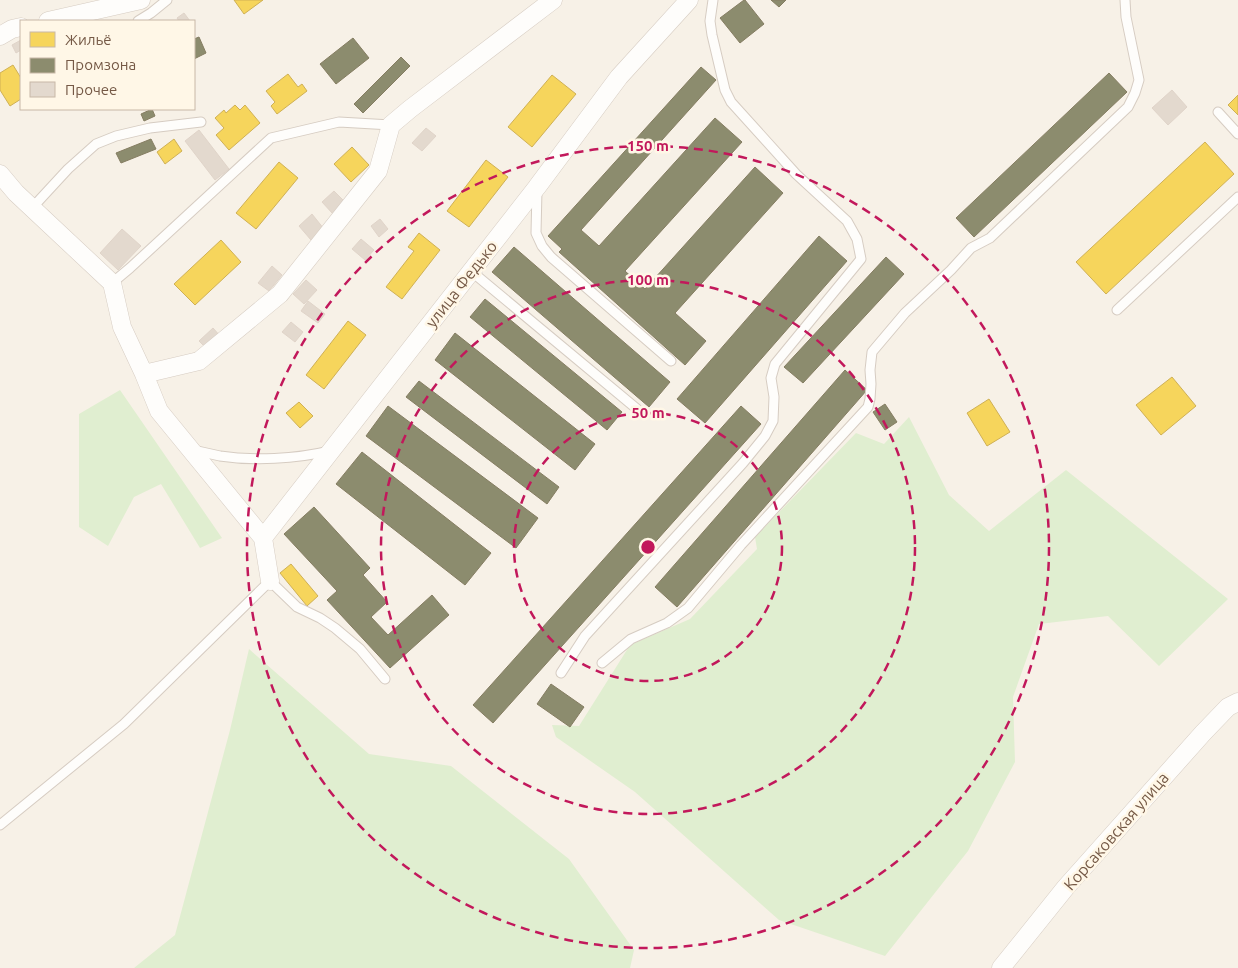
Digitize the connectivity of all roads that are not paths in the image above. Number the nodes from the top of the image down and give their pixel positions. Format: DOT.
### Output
graph roads {
  1 [pos="137,0"];
  2 [pos="167,0"];
  3 [pos="553,0"];
  4 [pos="689,0"];
  5 [pos="713,0"];
  6 [pos="1125,0"];
  7 [pos="52,20"];
  8 [pos="140,20"];
  9 [pos="20,27"];
  10 [pos="0,36"];
  11 [pos="1218,112"];
  12 [pos="201,122"];
  13 [pos="391,125"];
  14 [pos="1238,134"];
  15 [pos="0,174"];
  16 [pos="537,187"];
  17 [pos="1238,197"];
  18 [pos="32,208"];
  19 [pos="471,270"];
  20 [pos="112,283"];
  21 [pos="1117,310"];
  22 [pos="671,361"];
  23 [pos="144,374"];
  24 [pos="637,409"];
  25 [pos="190,449"];
  26 [pos="331,450"];
  27 [pos="263,538"];
  28 [pos="270,581"];
  29 [pos="602,663"];
  30 [pos="562,673"];
  31 [pos="385,679"];
  32 [pos="1238,702"];
  33 [pos="0,825"];
  34 [pos="1002,968"];
  1 -- 7 [label="street"];
  2 -- 8 [label="lane"];
  3 -- 13 [label="street"];
  4 -- 16 [label="street, улица Федько"];
  5 -- 30 [label="lane"];
  6 -- 29 [label="lane"];
  9 -- 10 [label="street"];
  11 -- 14 [label="lane"];
  12 -- 18 [label="lane"];
  13 -- 20 [label="lane"];
  13 -- 23 [label="street"];
  15 -- 18 [label="street"];
  16 -- 19 [label="street, улица Федько"];
  16 -- 22 [label="lane"];
  17 -- 21 [label="lane"];
  18 -- 20 [label="street"];
  19 -- 24 [label="lane"];
  19 -- 26 [label="street, улица Федько"];
  20 -- 23 [label="street"];
  23 -- 25 [label="street"];
  25 -- 26 [label="lane"];
  25 -- 27 [label="street"];
  26 -- 27 [label="street, улица Федько"];
  27 -- 28 [label="street"];
  28 -- 31 [label="lane"];
  28 -- 33 [label="lane"];
  32 -- 34 [label="street, Корсаковская улица"];
}
